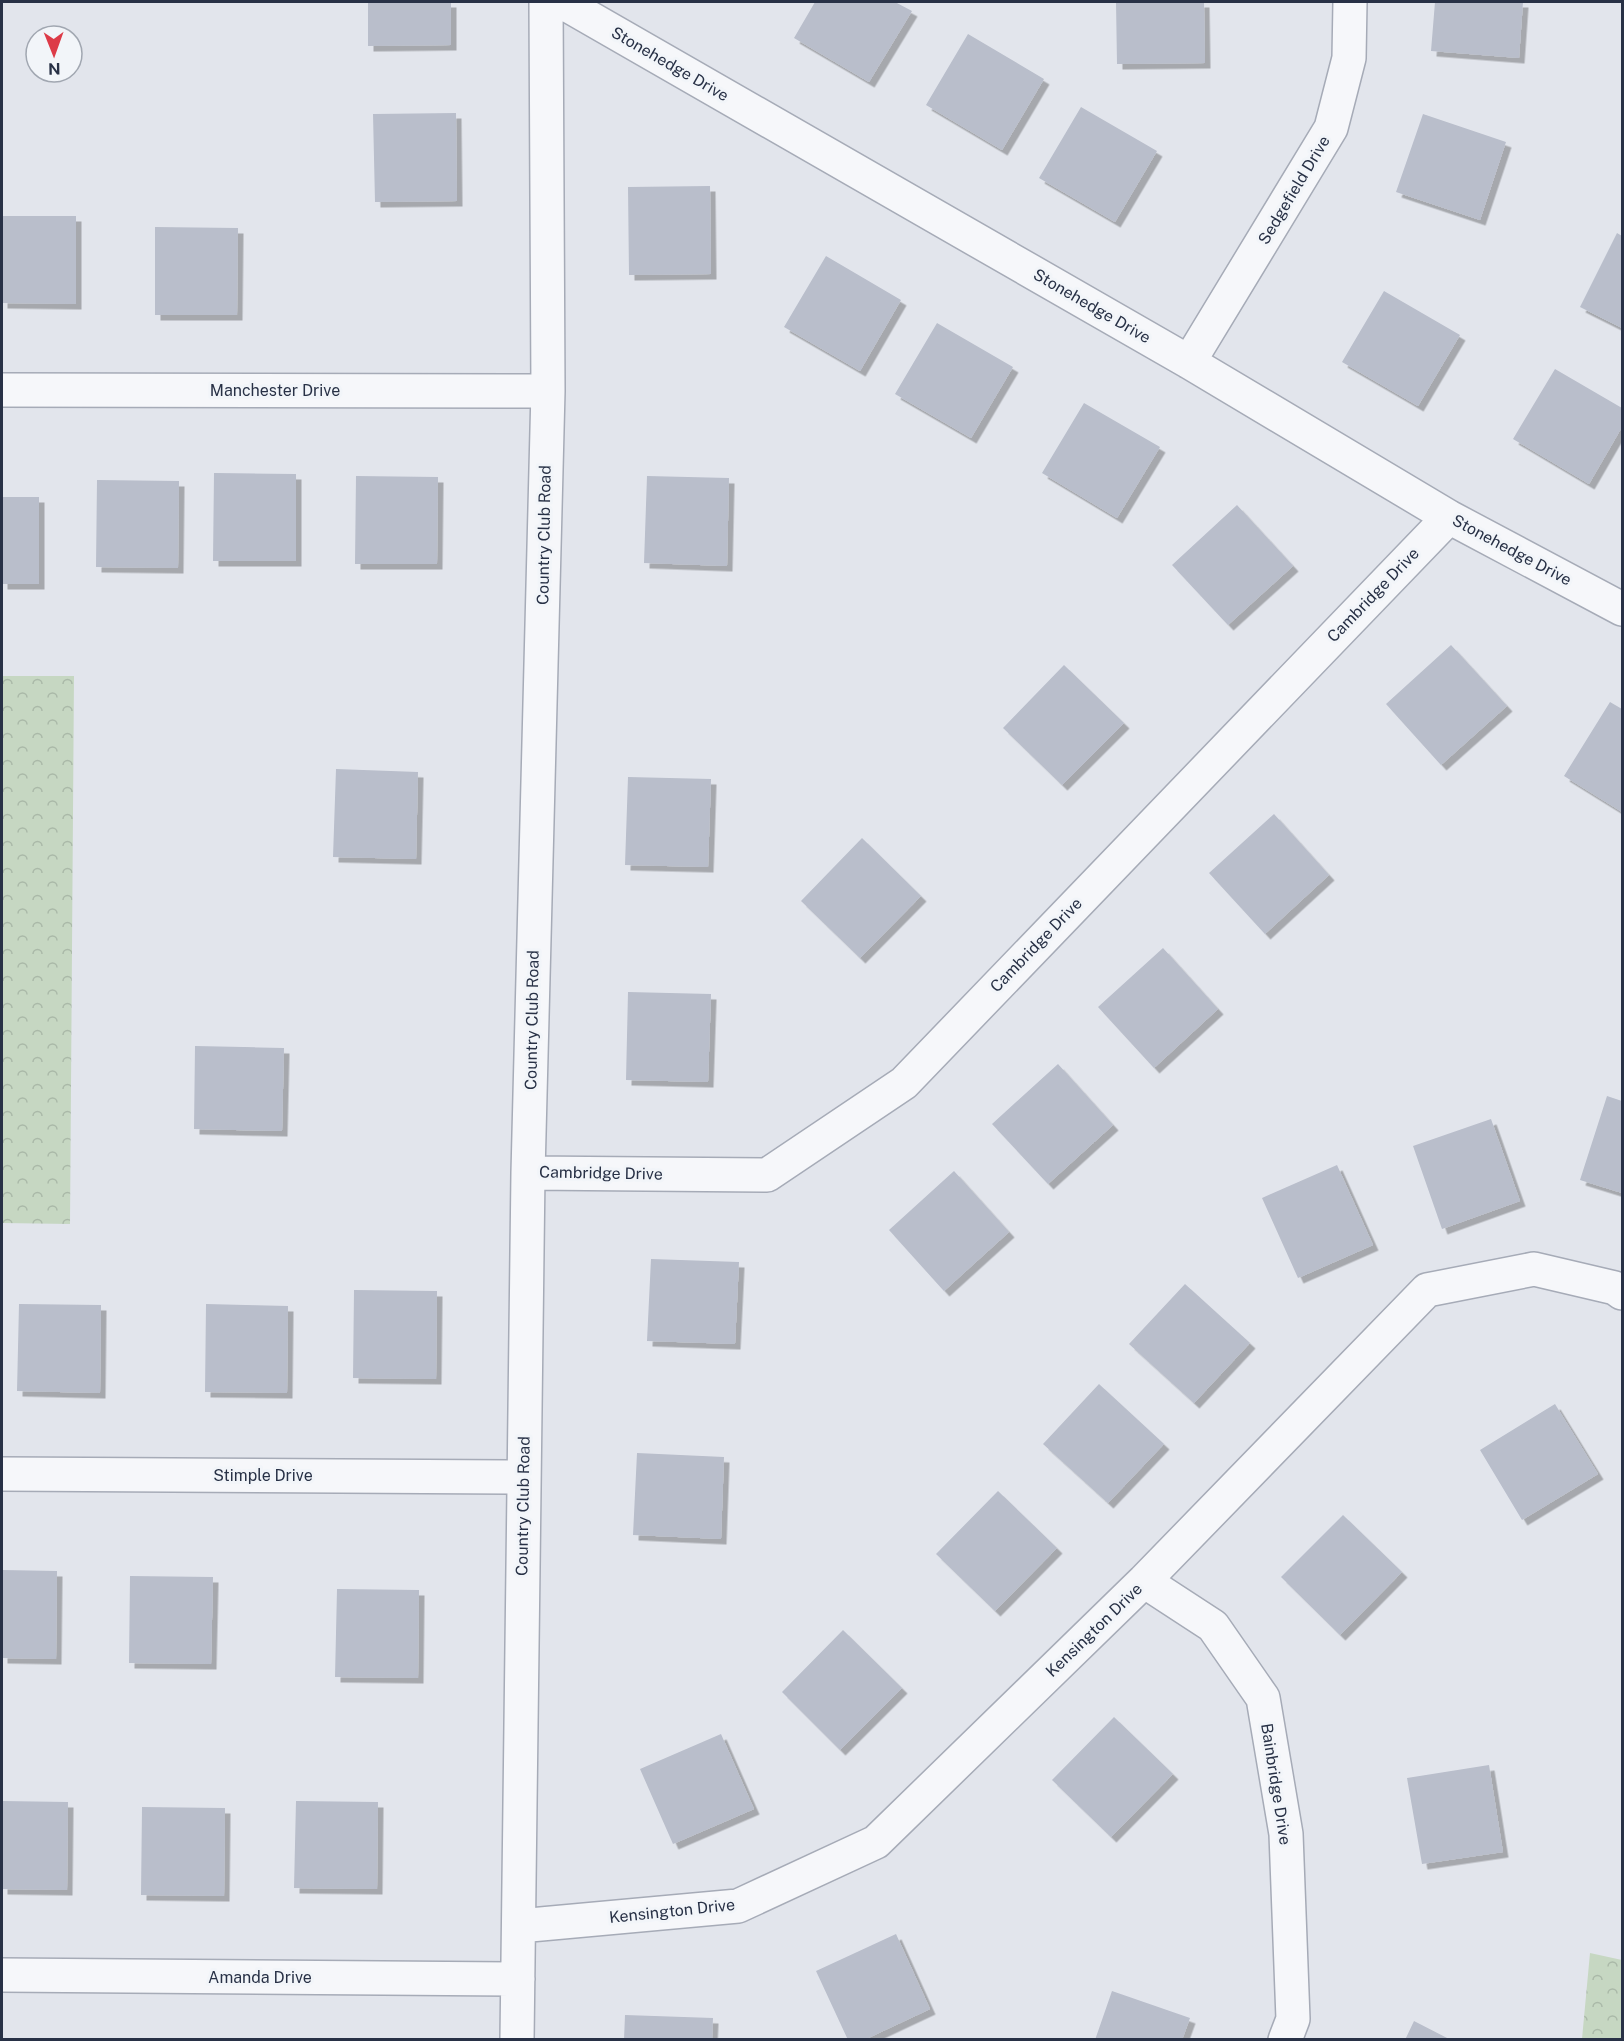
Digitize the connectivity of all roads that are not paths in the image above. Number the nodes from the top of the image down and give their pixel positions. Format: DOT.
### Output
graph roads {
  1 [pos="546,2"];
  2 [pos="562,2"];
  3 [pos="1350,2"];
  4 [pos="1189,362"];
  5 [pos="2,390"];
  6 [pos="548,391"];
  7 [pos="1449,517"];
  8 [pos="1622,608"];
  9 [pos="528,1173"];
  10 [pos="1623,1293"];
  11 [pos="2,1474"];
  12 [pos="524,1477"];
  13 [pos="1144,1581"];
  14 [pos="519,1926"];
  15 [pos="2,1975"];
  16 [pos="518,1979"];
  17 [pos="517,2040"];
  18 [pos="1285,2040"];
  1 -- 6 [label="street, Country Club Road"];
  2 -- 4 [label="street, Stonehedge Drive"];
  3 -- 4 [label="street, Sedgefield Drive"];
  4 -- 7 [label="street, Stonehedge Drive"];
  5 -- 6 [label="street, Manchester Drive"];
  6 -- 9 [label="street, Country Club Road"];
  7 -- 8 [label="street, Stonehedge Drive"];
  7 -- 9 [label="street, Cambridge Drive"];
  9 -- 12 [label="street, Country Club Road"];
  10 -- 13 [label="street, Kensington Drive"];
  11 -- 12 [label="street, Stimple Drive"];
  12 -- 14 [label="street, Country Club Road"];
  13 -- 14 [label="street, Kensington Drive"];
  13 -- 18 [label="street, Bainbridge Drive"];
  14 -- 16 [label="street, Country Club Road"];
  15 -- 16 [label="street, Amanda Drive"];
  16 -- 17 [label="street, Country Club Road"];
}
